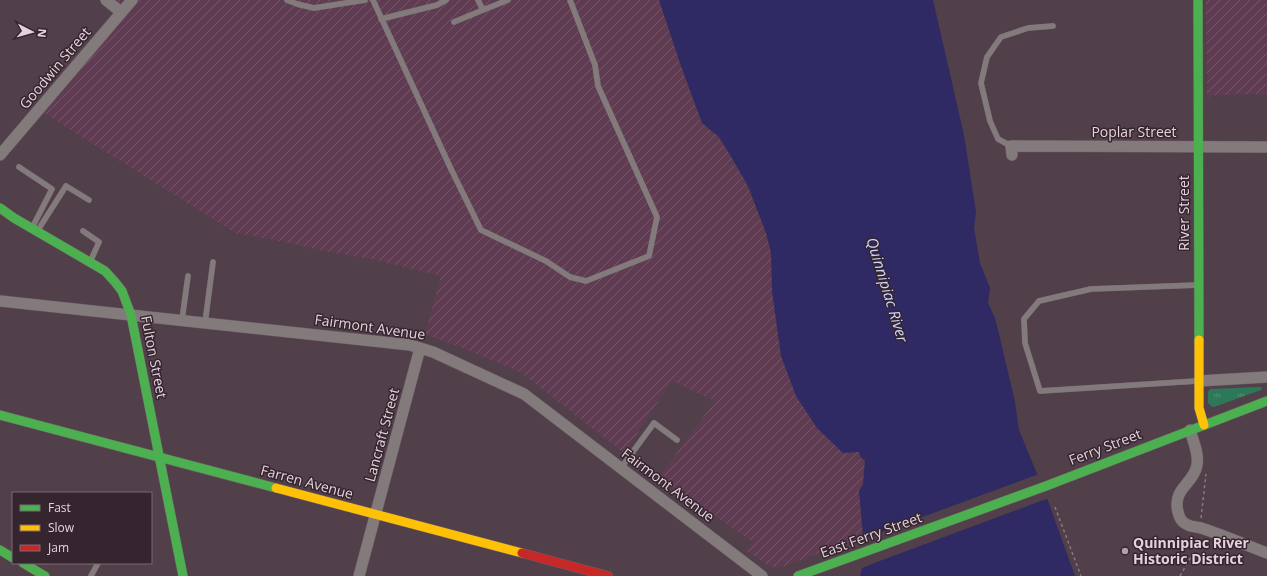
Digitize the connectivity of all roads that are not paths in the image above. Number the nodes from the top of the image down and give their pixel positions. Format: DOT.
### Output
graph roads {
  1 [pos="106,0"];
  2 [pos="132,0"];
  3 [pos="287,0"];
  4 [pos="365,0"];
  5 [pos="373,0"];
  6 [pos="446,0"];
  7 [pos="478,0"];
  8 [pos="508,0"];
  9 [pos="570,0"];
  10 [pos="1198,0"];
  11 [pos="296,2"];
  12 [pos="483,10"];
  13 [pos="121,12"];
  14 [pos="382,19"];
  15 [pos="454,22"];
  16 [pos="1053,26"];
  17 [pos="1198,147"];
  18 [pos="1267,147"];
  19 [pos="1011,151"];
  20 [pos="0,155"];
  21 [pos="19,168"];
  22 [pos="89,200"];
  23 [pos="0,208"];
  24 [pos="34,230"];
  25 [pos="83,231"];
  26 [pos="90,262"];
  27 [pos="213,262"];
  28 [pos="188,276"];
  29 [pos="1198,285"];
  30 [pos="0,301"];
  31 [pos="131,315"];
  32 [pos="182,320"];
  33 [pos="205,323"];
  34 [pos="420,348"];
  35 [pos="1267,377"];
  36 [pos="1199,381"];
  37 [pos="1267,401"];
  38 [pos="0,415"];
  39 [pos="1204,425"];
  40 [pos="1190,430"];
  41 [pos="677,440"];
  42 [pos="159,457"];
  43 [pos="621,468"];
  44 [pos="375,515"];
  45 [pos="953,520"];
  46 [pos="0,550"];
  47 [pos="1267,553"];
  48 [pos="12,557"];
  49 [pos="25,564"];
  50 [pos="97,564"];
  51 [pos="45,576"];
  52 [pos="91,576"];
  53 [pos="183,576"];
  54 [pos="359,576"];
  55 [pos="608,576"];
  56 [pos="762,576"];
  57 [pos="798,576"];
  1 -- 13 [label="street"];
  2 -- 13 [label="street, Goodwin Street"];
  3 -- 11 [label="lane"];
  4 -- 11 [label="lane"];
  5 -- 14 [label="lane"];
  6 -- 14 [label="lane"];
  7 -- 12 [label="lane"];
  8 -- 12 [label="lane"];
  9 -- 14 [label="lane"];
  10 -- 17 [label="main road, River Street"];
  12 -- 15 [label="lane"];
  13 -- 20 [label="street, Goodwin Street"];
  16 -- 19 [label="lane"];
  17 -- 18 [label="street, Poplar Street"];
  17 -- 19 [label="street, Poplar Street"];
  17 -- 29 [label="main road, River Street"];
  21 -- 24 [label="lane"];
  22 -- 24 [label="lane"];
  23 -- 24 [label="main road, Fulton Street"];
  24 -- 26 [label="main road, Fulton Street"];
  25 -- 26 [label="lane"];
  26 -- 31 [label="main road, Fulton Street"];
  27 -- 33 [label="lane"];
  28 -- 32 [label="lane"];
  29 -- 36 [label="main road, River Street"];
  29 -- 36 [label="lane"];
  30 -- 31 [label="street, Fairmont Avenue"];
  31 -- 32 [label="street, Fairmont Avenue"];
  31 -- 42 [label="main road, Fulton Street"];
  32 -- 33 [label="street, Fairmont Avenue"];
  33 -- 34 [label="street, Fairmont Avenue"];
  34 -- 43 [label="street, Fairmont Avenue"];
  34 -- 44 [label="street, Lancraft Street"];
  35 -- 36 [label="street"];
  36 -- 39 [label="main road, River Street"];
  37 -- 39 [label="main road, Ferry Street"];
  38 -- 42 [label="main road, Farren Avenue"];
  39 -- 40 [label="main road, Ferry Street"];
  40 -- 45 [label="main road, Ferry Street"];
  40 -- 47 [label="street"];
  41 -- 43 [label="lane"];
  42 -- 44 [label="main road, Farren Avenue"];
  42 -- 53 [label="main road, Fulton Street"];
  43 -- 56 [label="street, Fairmont Avenue"];
  44 -- 54 [label="street, Lancraft Street"];
  44 -- 55 [label="main road, Farren Avenue"];
  45 -- 57 [label="main road, East Ferry Street"];
  46 -- 48 [label="main road"];
  49 -- 51 [label="main road"];
  50 -- 52 [label="lane"];
}
